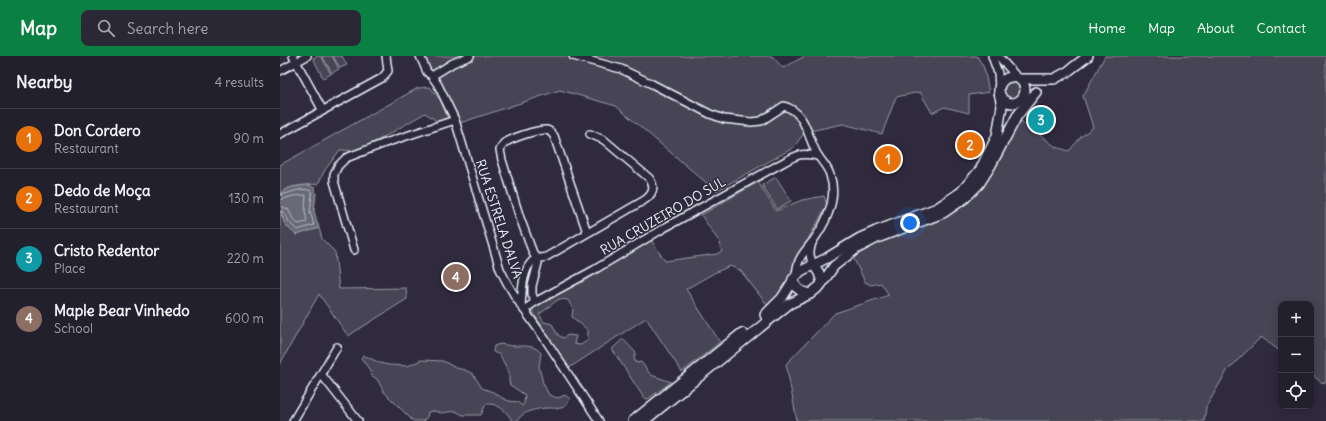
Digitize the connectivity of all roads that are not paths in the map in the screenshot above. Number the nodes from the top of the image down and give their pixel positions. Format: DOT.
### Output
graph roads {
  1 [pos="307,56"];
  2 [pos="386,56"];
  3 [pos="420,56"];
  4 [pos="470,56"];
  5 [pos="573,56"];
  6 [pos="992,56"];
  7 [pos="998,56"];
  8 [pos="1088,56"];
  9 [pos="295,59"];
  10 [pos="280,71"];
  11 [pos="432,76"];
  12 [pos="1018,78"];
  13 [pos="1054,79"];
  14 [pos="999,90"];
  15 [pos="1023,100"];
  16 [pos="322,111"];
  17 [pos="455,120"];
  18 [pos="998,128"];
  19 [pos="1009,130"];
  20 [pos="280,134"];
  21 [pos="590,134"];
  22 [pos="818,156"];
  23 [pos="587,232"];
  24 [pos="812,241"];
  25 [pos="354,250"];
  26 [pos="537,259"];
  27 [pos="814,265"];
  28 [pos="794,277"];
  29 [pos="822,283"];
  30 [pos="810,294"];
  31 [pos="535,302"];
  32 [pos="522,308"];
  33 [pos="337,347"];
  34 [pos="321,374"];
  35 [pos="293,421"];
  36 [pos="358,421"];
  37 [pos="599,421"];
  38 [pos="633,421"];
  39 [pos="644,421"];
  1 -- 9 [label="street"];
  2 -- 16 [label="street"];
  3 -- 11 [label="street, RUA ESTRELA DALVA"];
  4 -- 11 [label="street"];
  5 -- 22 [label="street"];
  6 -- 14 [label="street"];
  7 -- 12 [label="street"];
  8 -- 13 [label="main road"];
  9 -- 10 [label="street"];
  9 -- 16 [label="street"];
  11 -- 17 [label="street, RUA ESTRELA DALVA"];
  12 -- 13 [label="main road"];
  12 -- 14 [label="main road"];
  12 -- 15 [label="main road"];
  13 -- 15 [label="main road"];
  14 -- 15 [label="main road"];
  14 -- 18 [label="main road"];
  15 -- 19 [label="main road"];
  16 -- 20 [label="street"];
  17 -- 25 [label="street"];
  17 -- 32 [label="street, RUA ESTRELA DALVA"];
  18 -- 19 [label="main road"];
  18 -- 27 [label="main road"];
  19 -- 29 [label="main road"];
  21 -- 23 [label="street"];
  22 -- 24 [label="street"];
  22 -- 31 [label="street, RUA CRUZEIRO DO SUL"];
  23 -- 26 [label="street"];
  23 -- 26 [label="street"];
  24 -- 27 [label="street"];
  24 -- 28 [label="street"];
  26 -- 31 [label="street"];
  26 -- 32 [label="street"];
  27 -- 28 [label="main road"];
  27 -- 29 [label="main road"];
  28 -- 30 [label="main road"];
  28 -- 38 [label="main road"];
  29 -- 30 [label="main road"];
  30 -- 39 [label="main road"];
  31 -- 32 [label="street, RUA CRUZEIRO DO SUL"];
  32 -- 37 [label="street, RUA ESTRELA DALVA"];
  33 -- 34 [label="street"];
  34 -- 35 [label="street"];
  34 -- 36 [label="street"];
}
